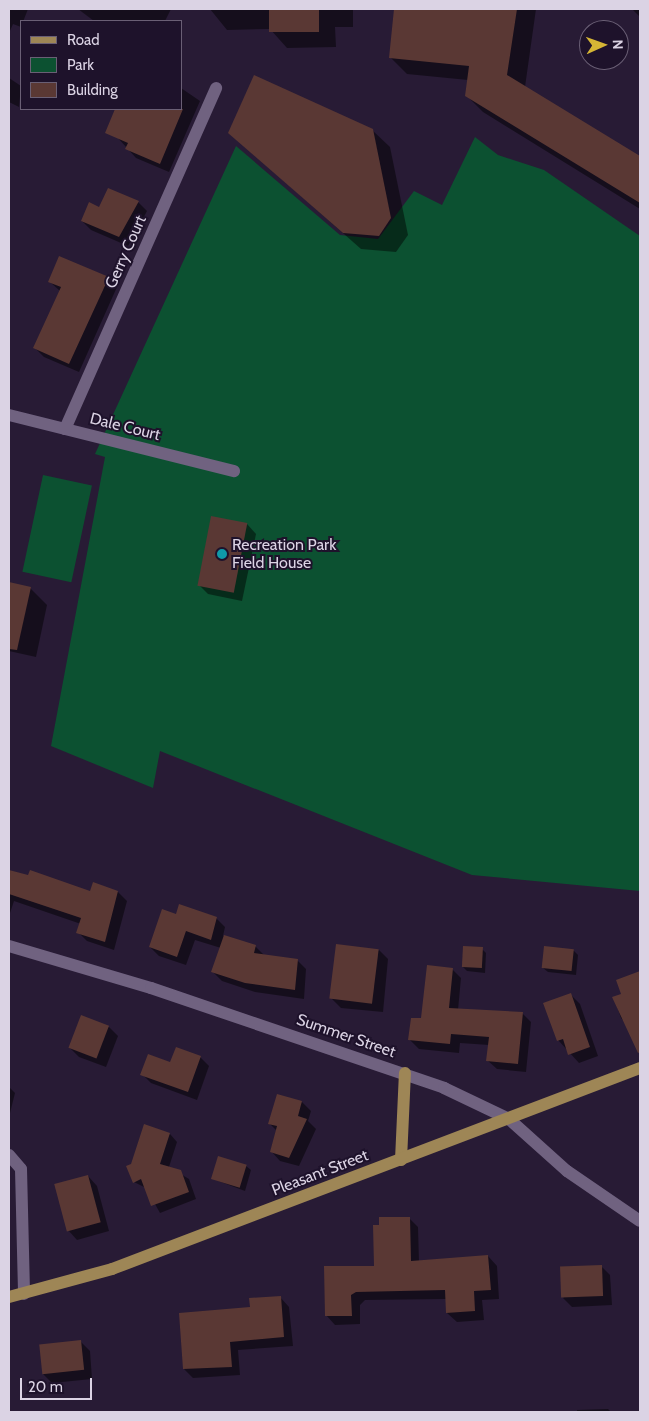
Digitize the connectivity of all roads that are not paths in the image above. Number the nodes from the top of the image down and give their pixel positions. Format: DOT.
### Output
graph roads {
  1 [pos="216,88"];
  2 [pos="9,415"];
  3 [pos="65,429"];
  4 [pos="234,472"];
  5 [pos="9,946"];
  6 [pos="640,1068"];
  7 [pos="405,1074"];
  8 [pos="508,1119"];
  9 [pos="9,1155"];
  10 [pos="401,1160"];
  11 [pos="640,1222"];
  12 [pos="24,1294"];
  13 [pos="9,1297"];
  1 -- 3 [label="street, Gerry Court"];
  2 -- 3 [label="street, Dale Court"];
  3 -- 4 [label="street, Dale Court"];
  5 -- 7 [label="street, Summer Street"];
  6 -- 8 [label="main road, Pleasant Street"];
  7 -- 8 [label="street, Summer Street"];
  7 -- 10 [label="main road"];
  8 -- 10 [label="main road, Pleasant Street"];
  8 -- 11 [label="street, Summer Street"];
  9 -- 12 [label="street"];
  10 -- 12 [label="main road, Pleasant Street"];
  12 -- 13 [label="main road, Pleasant Street"];
}
